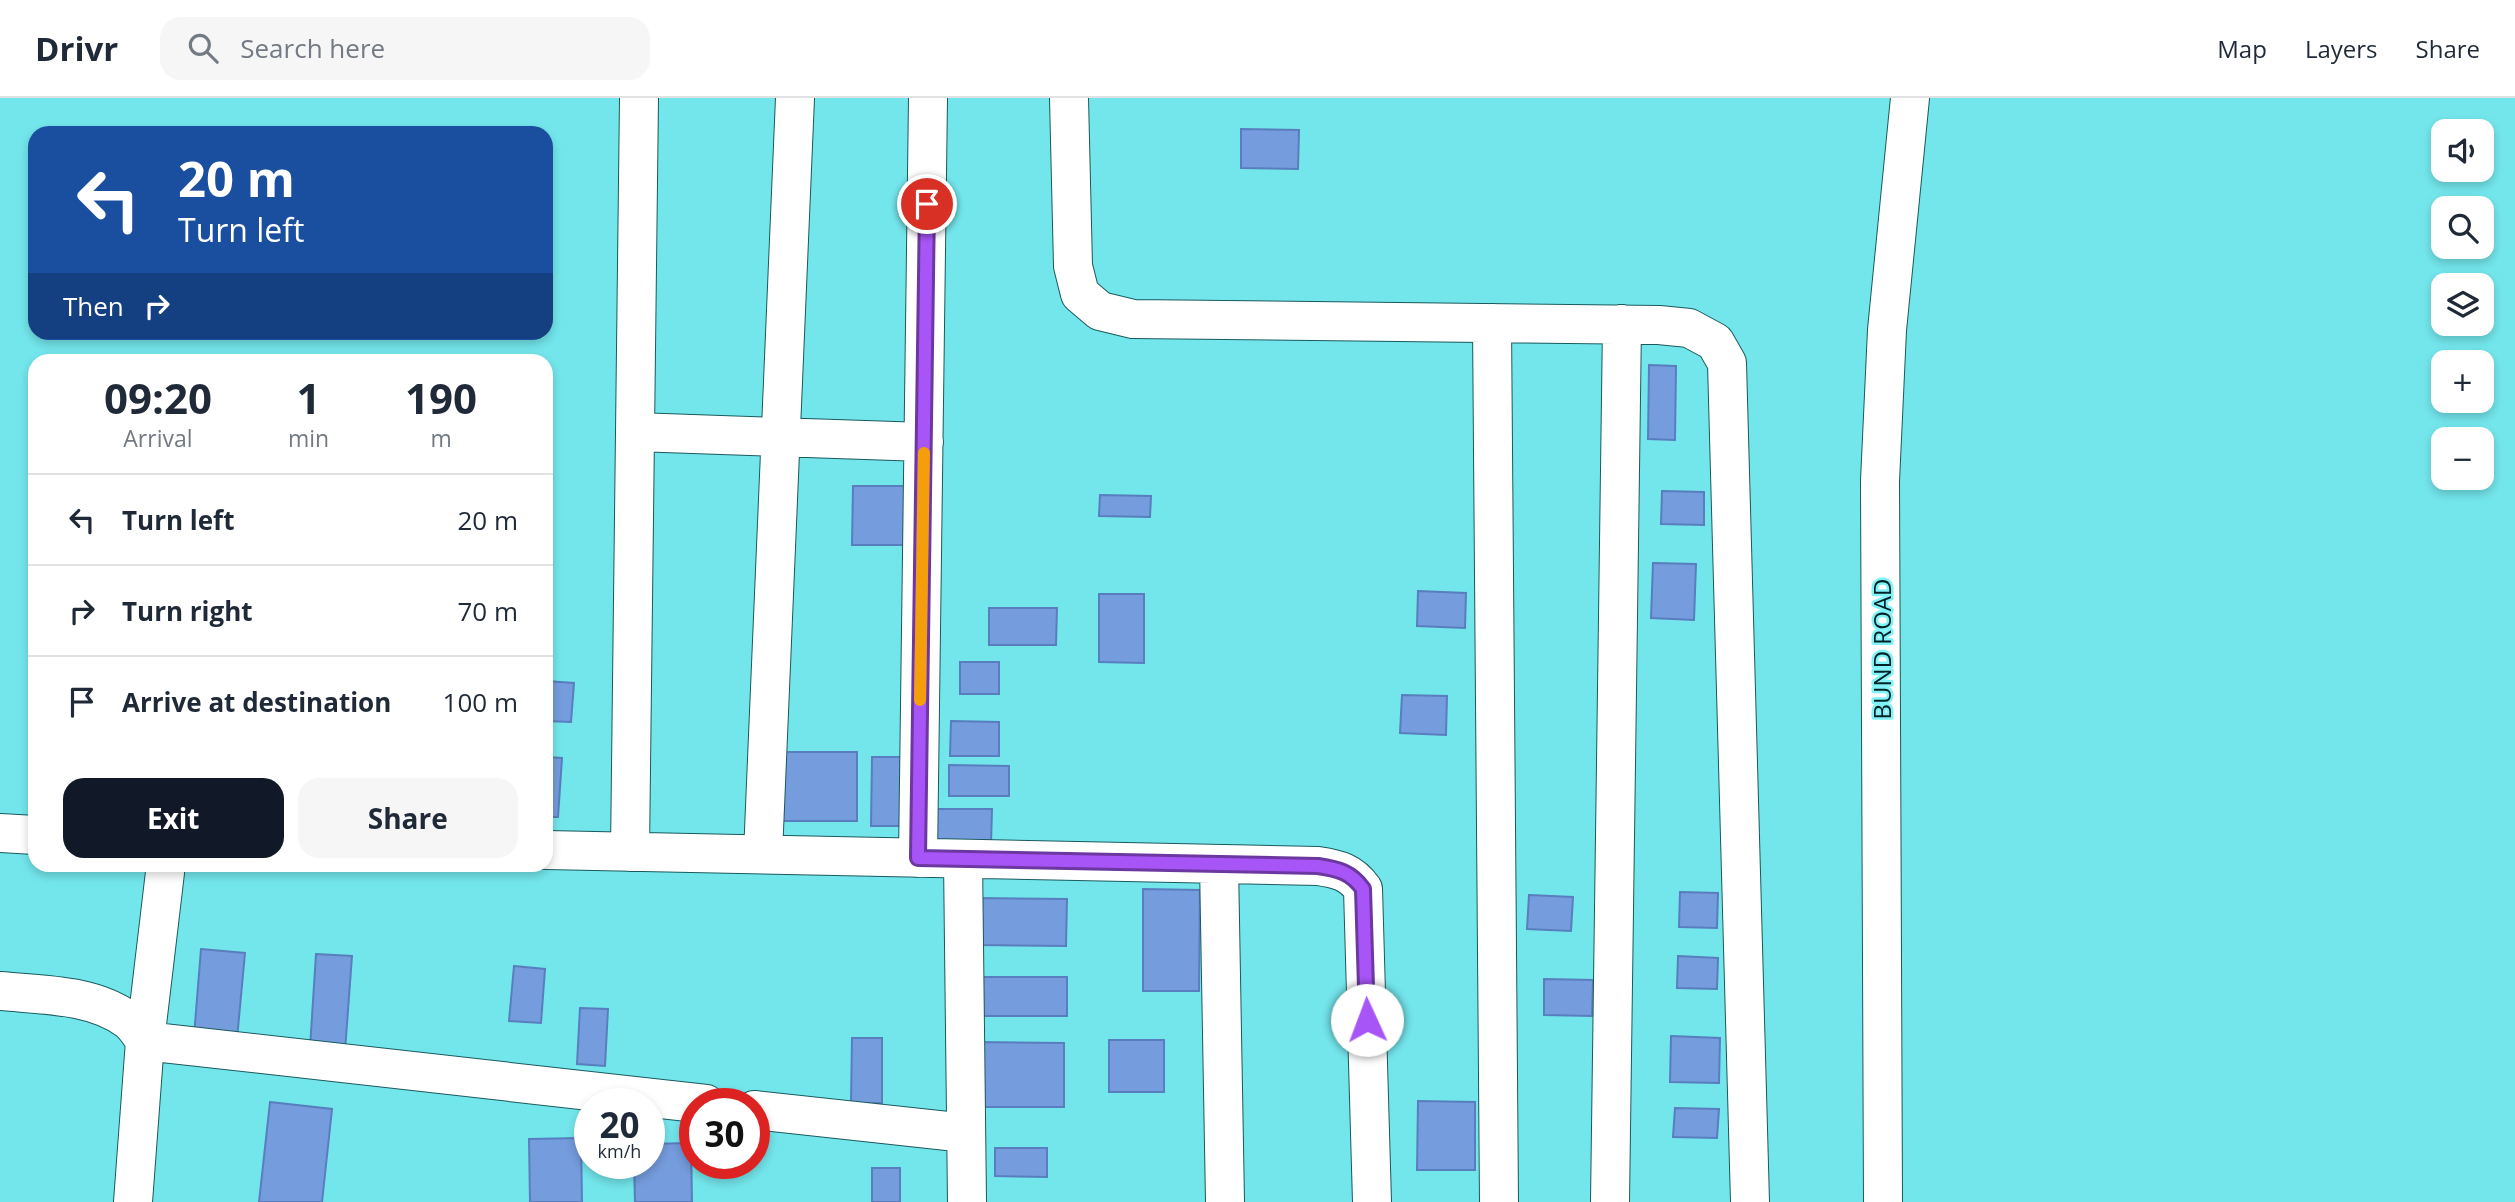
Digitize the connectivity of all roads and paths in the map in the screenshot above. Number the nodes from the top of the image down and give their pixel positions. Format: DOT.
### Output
graph roads {
  1 [pos="639,98"];
  2 [pos="795,98"];
  3 [pos="929,98"];
  4 [pos="1069,98"];
  5 [pos="1910,98"];
  6 [pos="1492,323"];
  7 [pos="1622,324"];
  8 [pos="635,432"];
  9 [pos="780,437"];
  10 [pos="924,442"];
  11 [pos="0,833"];
  12 [pos="28,835"];
  13 [pos="553,850"];
  14 [pos="630,852"];
  15 [pos="763,854"];
  16 [pos="918,858"];
  17 [pos="963,859"];
  18 [pos="1219,864"];
  19 [pos="165,872"];
  20 [pos="0,991"];
  21 [pos="145,1041"];
  22 [pos="679,1101"];
  23 [pos="770,1112"];
  24 [pos="966,1133"];
  25 [pos="133,1202"];
  26 [pos="967,1202"];
  27 [pos="1226,1202"];
  28 [pos="1372,1202"];
  29 [pos="1499,1202"];
  30 [pos="1610,1202"];
  31 [pos="1750,1202"];
  32 [pos="1883,1202"];
  1 -- 8 [label="street"];
  2 -- 9 [label="street"];
  3 -- 10 [label="street"];
  4 -- 6 [label="street"];
  5 -- 32 [label="street, BUND ROAD"];
  6 -- 7 [label="street"];
  6 -- 29 [label="street"];
  7 -- 30 [label="street"];
  7 -- 31 [label="street"];
  8 -- 9 [label="street"];
  8 -- 14 [label="street"];
  9 -- 10 [label="street"];
  9 -- 15 [label="street"];
  10 -- 16 [label="street"];
  11 -- 12 [label="street"];
  13 -- 14 [label="street"];
  14 -- 15 [label="street"];
  15 -- 16 [label="street"];
  16 -- 17 [label="street"];
  17 -- 18 [label="street"];
  17 -- 24 [label="street"];
  18 -- 27 [label="street"];
  18 -- 28 [label="street"];
  19 -- 21 [label="street"];
  20 -- 21 [label="street"];
  21 -- 22 [label="street"];
  21 -- 25 [label="street"];
  23 -- 24 [label="street"];
  24 -- 26 [label="street"];
}
